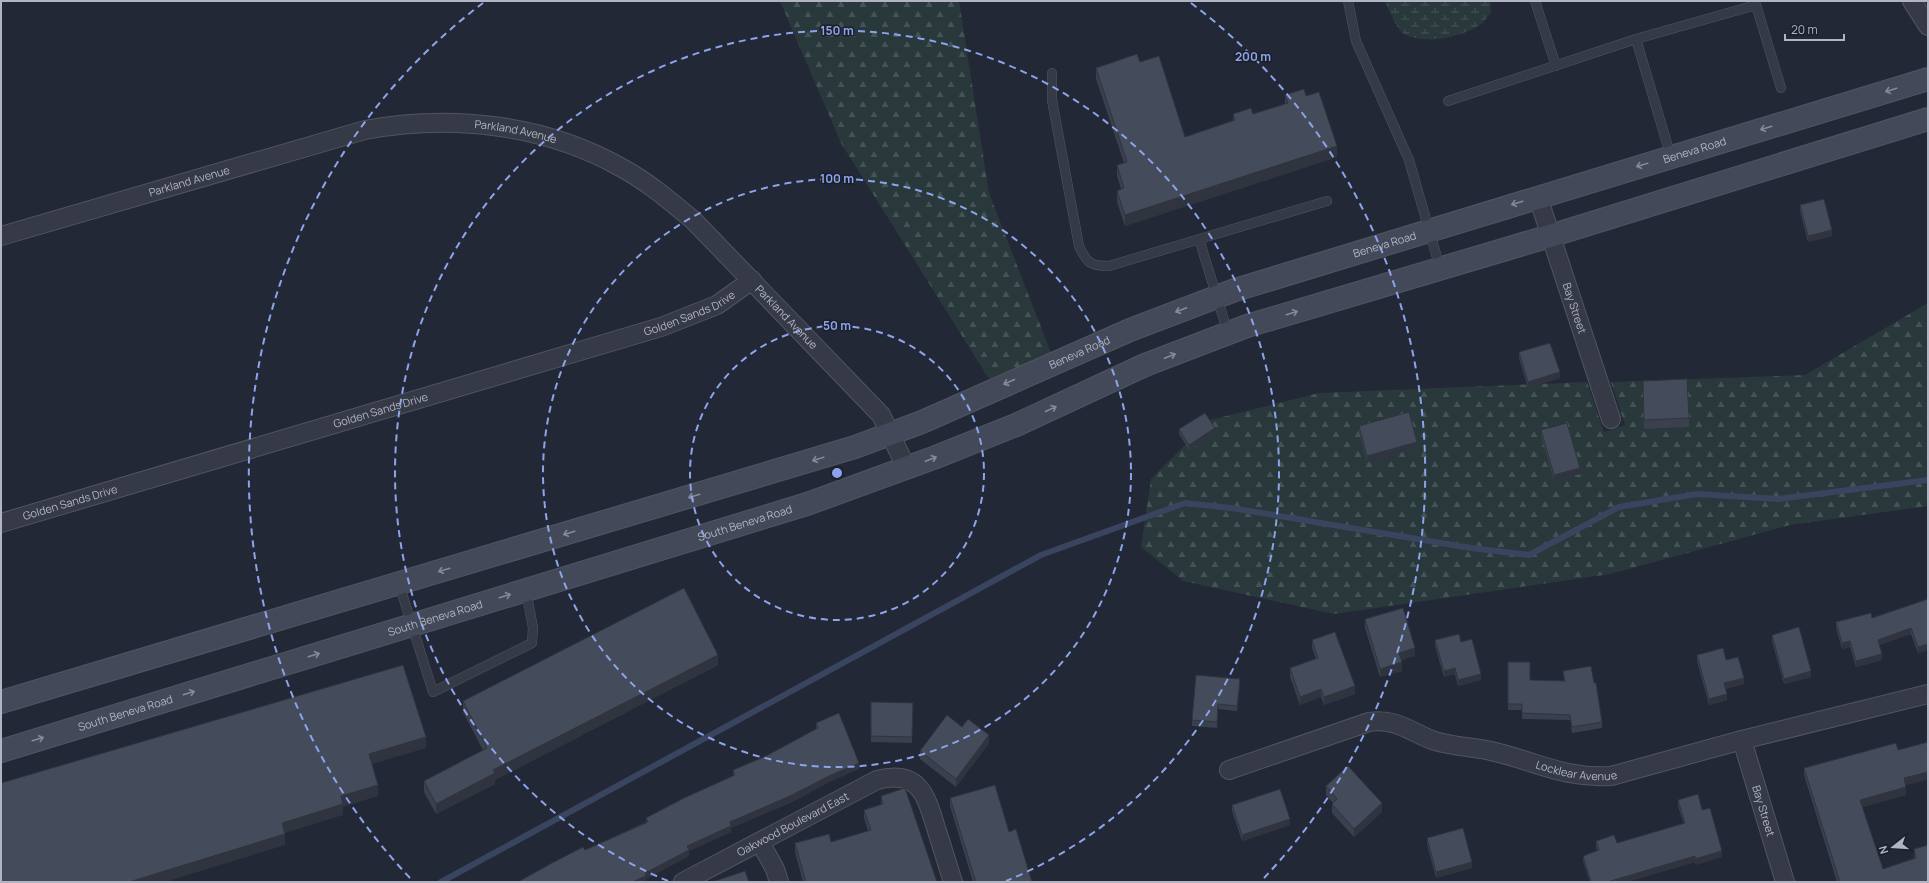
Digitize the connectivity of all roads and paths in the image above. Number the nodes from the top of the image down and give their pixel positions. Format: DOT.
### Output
graph roads {
  1 [pos="1348,1"];
  2 [pos="1535,1"];
  3 [pos="1912,1"];
  4 [pos="1755,3"];
  5 [pos="1928,26"];
  6 [pos="1636,39"];
  7 [pos="1556,66"];
  8 [pos="1052,73"];
  9 [pos="1928,79"];
  10 [pos="1781,88"];
  11 [pos="1448,101"];
  12 [pos="1928,119"];
  13 [pos="1671,157"];
  14 [pos="1538,197"];
  15 [pos="1327,201"];
  16 [pos="1428,230"];
  17 [pos="1,236"];
  18 [pos="1550,236"];
  19 [pos="1199,239"];
  20 [pos="1440,268"];
  21 [pos="752,280"];
  22 [pos="1217,297"];
  23 [pos="1228,333"];
  24 [pos="1611,419"];
  25 [pos="890,434"];
  26 [pos="907,469"];
  27 [pos="1,523"];
  28 [pos="399,584"];
  29 [pos="526,590"];
  30 [pos="412,625"];
  31 [pos="1928,694"];
  32 [pos="1,702"];
  33 [pos="1742,740"];
  34 [pos="1,751"];
  35 [pos="1229,770"];
  36 [pos="760,842"];
  37 [pos="683,882"];
  38 [pos="779,882"];
  39 [pos="953,882"];
  40 [pos="1785,882"];
  1 -- 16 [label="lane"];
  2 -- 7 [label="lane"];
  3 -- 5 [label="street"];
  4 -- 6 [label="lane"];
  4 -- 10 [label="lane"];
  6 -- 7 [label="lane"];
  6 -- 13 [label="lane"];
  7 -- 11 [label="lane"];
  8 -- 19 [label="lane"];
  9 -- 13 [label="main road, Beneva Road, one-way"];
  12 -- 18 [label="main road"];
  13 -- 14 [label="main road, Beneva Road, one-way"];
  14 -- 16 [label="main road, Beneva Road, one-way"];
  14 -- 18 [label="street, Bay Street"];
  15 -- 19 [label="lane"];
  16 -- 20 [label="lane"];
  16 -- 22 [label="main road, Beneva Road"];
  17 -- 21 [label="street, Parkland Avenue"];
  18 -- 20 [label="main road"];
  18 -- 24 [label="street, Bay Street"];
  19 -- 22 [label="lane"];
  23 -- 20 [label="main road, one-way"];
  21 -- 25 [label="street, Parkland Avenue"];
  21 -- 27 [label="street, Golden Sands Drive"];
  22 -- 23 [label="lane"];
  22 -- 25 [label="main road, Beneva Road, one-way"];
  26 -- 23 [label="main road, one-way"];
  25 -- 26 [label="street, Parkland Avenue"];
  25 -- 28 [label="main road, Beneva Road, one-way"];
  26 -- 29 [label="main road, South Beneva Road"];
  28 -- 30 [label="lane"];
  28 -- 32 [label="main road"];
  30 -- 29 [label="main road, South Beneva Road, one-way"];
  29 -- 30 [label="lane"];
  34 -- 30 [label="main road, South Beneva Road, one-way"];
  31 -- 33 [label="street, Locklear Avenue"];
  33 -- 35 [label="street, Locklear Avenue"];
  33 -- 40 [label="street, Bay Street"];
  36 -- 37 [label="street, Oakwood Boulevard East"];
  36 -- 38 [label="street"];
  36 -- 39 [label="street, Oakwood Boulevard East"];
}
